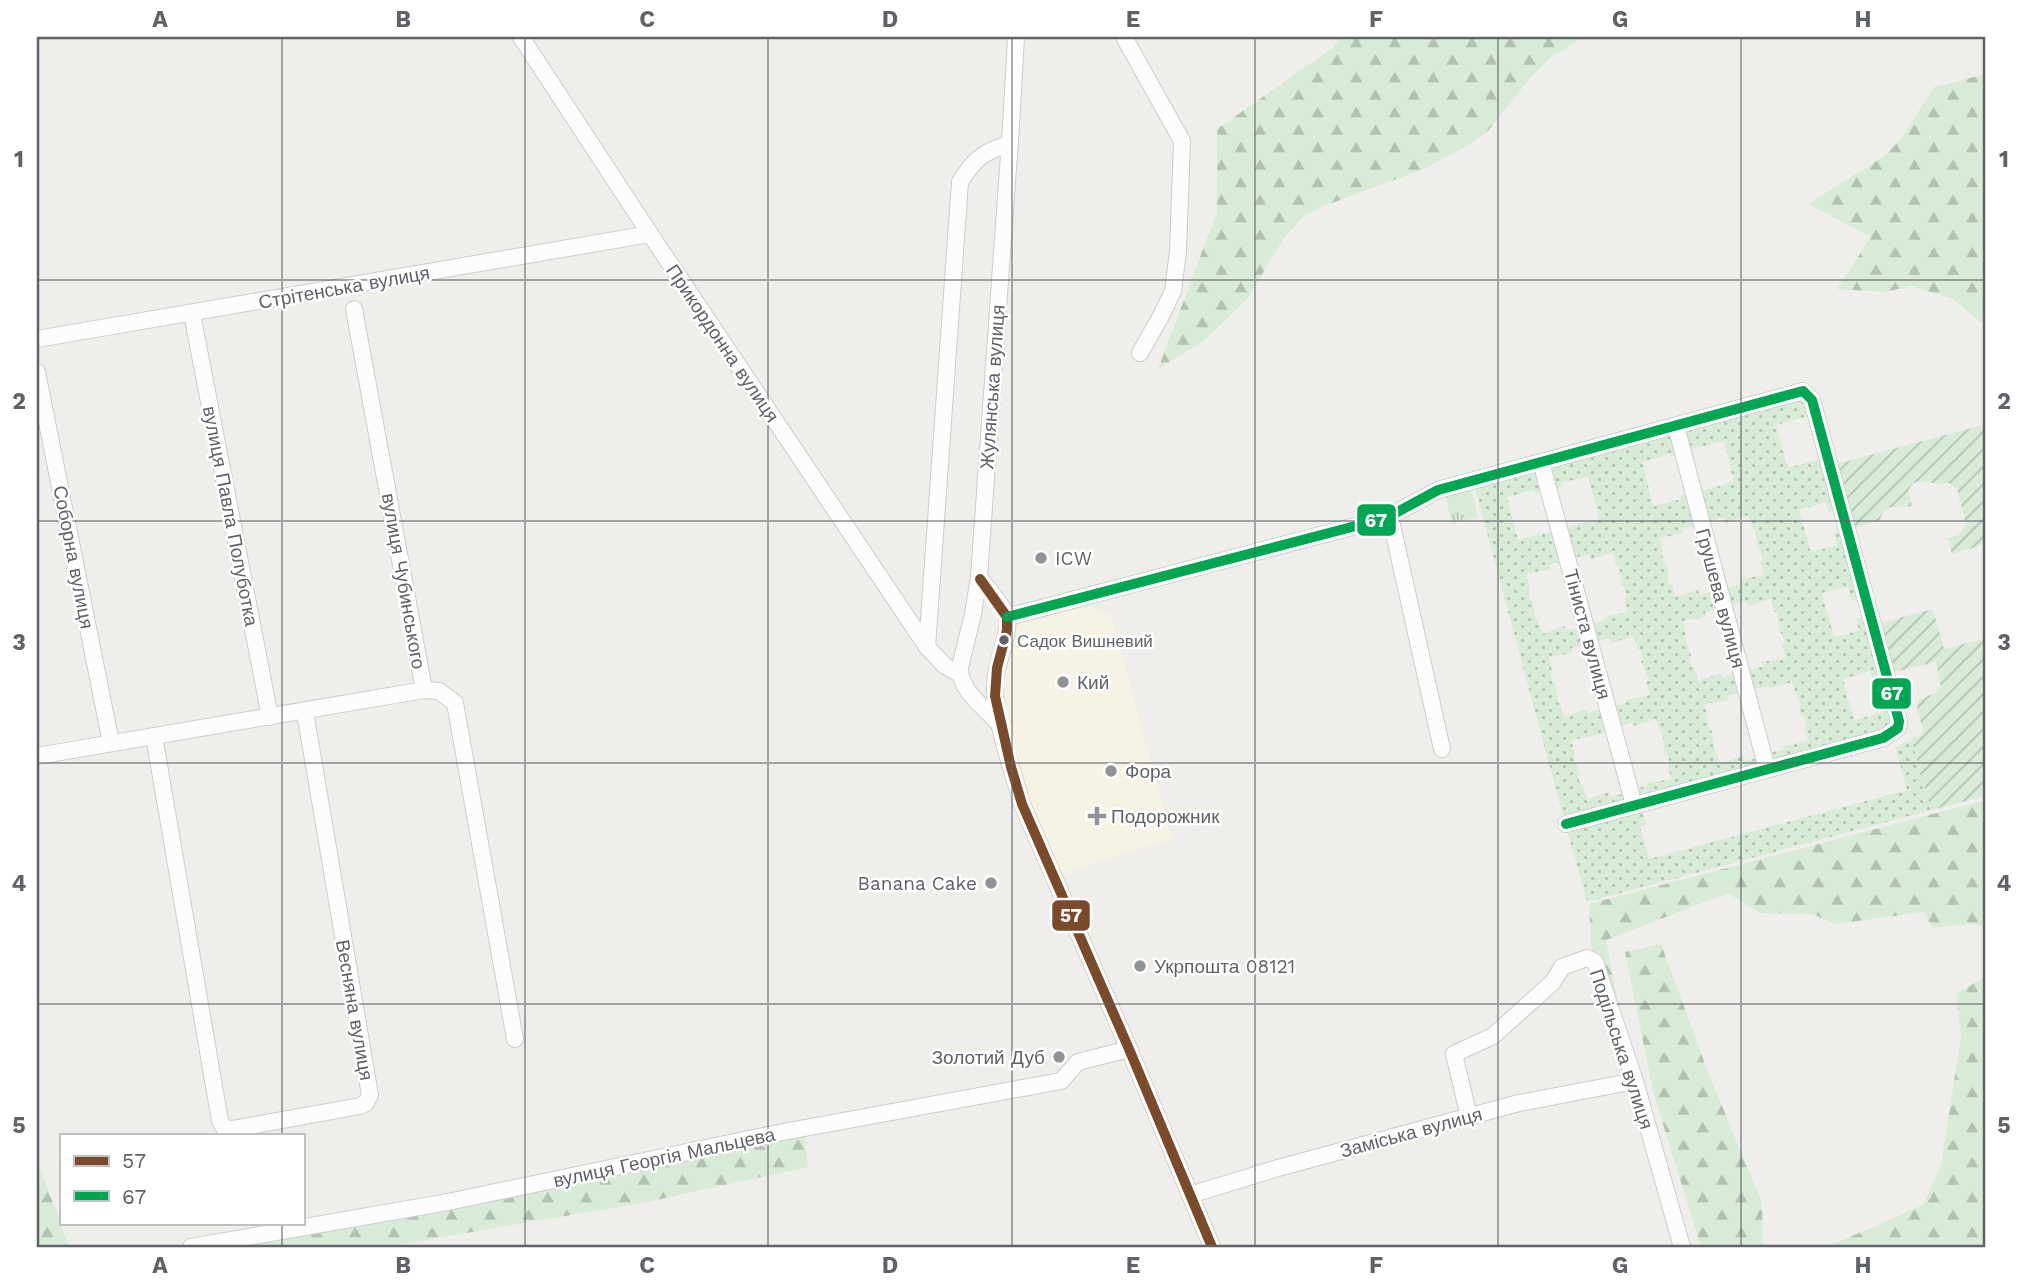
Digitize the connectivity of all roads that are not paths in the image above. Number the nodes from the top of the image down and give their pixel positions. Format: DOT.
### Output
graph roads {
  1 [pos="521,37"];
  2 [pos="1016,37"];
  3 [pos="1124,37"];
  4 [pos="1010,144"];
  5 [pos="650,234"];
  6 [pos="354,309"];
  7 [pos="192,314"];
  8 [pos="37,340"];
  9 [pos="1140,353"];
  10 [pos="37,372"];
  11 [pos="1676,426"];
  12 [pos="1541,462"];
  13 [pos="1390,516"];
  14 [pos="979,577"];
  15 [pos="1004,613"];
  16 [pos="973,614"];
  17 [pos="927,647"];
  18 [pos="960,674"];
  19 [pos="995,684"];
  20 [pos="424,690"];
  21 [pos="971,694"];
  22 [pos="305,712"];
  23 [pos="270,718"];
  24 [pos="1002,727"];
  25 [pos="154,736"];
  26 [pos="111,743"];
  27 [pos="1442,749"];
  28 [pos="37,756"];
  29 [pos="1767,769"];
  30 [pos="1634,805"];
  31 [pos="1566,824"];
  32 [pos="515,1039"];
  33 [pos="1129,1049"];
  34 [pos="1635,1081"];
  35 [pos="1469,1117"];
  36 [pos="1190,1195"];
  37 [pos="191,1247"];
  38 [pos="1212,1247"];
  39 [pos="1682,1247"];
  1 -- 5 [label="street, Прикордонна вулиця"];
  2 -- 4 [label="street, Жулянська вулиця"];
  3 -- 9 [label="street"];
  4 -- 14 [label="street, Жулянська вулиця"];
  4 -- 17 [label="street"];
  5 -- 7 [label="street, Стрітенська вулиця"];
  5 -- 17 [label="street, Прикордонна вулиця"];
  6 -- 20 [label="street, вулиця Чубинського"];
  7 -- 8 [label="street, Стрітенська вулиця"];
  7 -- 23 [label="street, вулиця Павла Полуботка"];
  10 -- 26 [label="street, Соборна вулиця"];
  11 -- 12 [label="street"];
  11 -- 29 [label="street, Грушева вулиця"];
  11 -- 29 [label="street"];
  12 -- 13 [label="street"];
  12 -- 30 [label="street, Тіниста вулиця"];
  13 -- 15 [label="street"];
  13 -- 27 [label="street"];
  14 -- 15 [label="street"];
  14 -- 16 [label="street, Жулянська вулиця"];
  15 -- 16 [label="street"];
  15 -- 19 [label="street"];
  16 -- 18 [label="street, Жулянська вулиця"];
  17 -- 18 [label="street, Прикордонна вулиця"];
  18 -- 21 [label="street"];
  19 -- 21 [label="street"];
  19 -- 24 [label="street"];
  20 -- 22 [label="street"];
  20 -- 32 [label="street, вулиця Чубинського"];
  21 -- 24 [label="street"];
  22 -- 23 [label="street"];
  22 -- 25 [label="street, Весняна вулиця"];
  23 -- 25 [label="street"];
  24 -- 33 [label="street"];
  25 -- 26 [label="street"];
  26 -- 28 [label="street"];
  29 -- 30 [label="street"];
  30 -- 31 [label="street"];
  33 -- 36 [label="street"];
  33 -- 37 [label="street, вулиця Георгія Мальцева"];
  34 -- 35 [label="street, Заміська вулиця"];
  34 -- 35 [label="street, Подільська вулиця"];
  34 -- 39 [label="street, Подільська вулиця"];
  35 -- 36 [label="street, Заміська вулиця"];
  36 -- 38 [label="street"];
}
